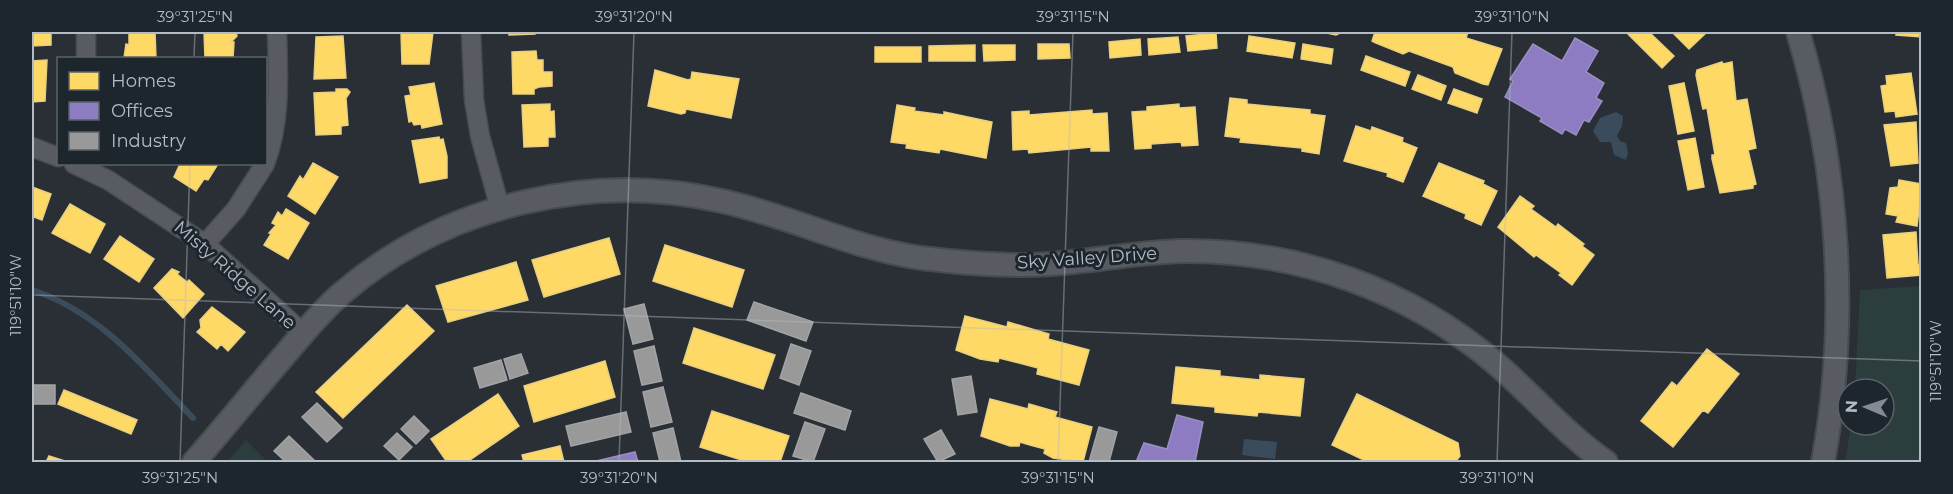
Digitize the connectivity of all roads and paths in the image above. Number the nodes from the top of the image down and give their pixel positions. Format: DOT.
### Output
graph roads {
  1 [pos="86,32"];
  2 [pos="277,32"];
  3 [pos="471,32"];
  4 [pos="1798,32"];
  5 [pos="87,57"];
  6 [pos="32,147"];
  7 [pos="57,157"];
  8 [pos="267,157"];
  9 [pos="76,165"];
  10 [pos="263,165"];
  11 [pos="500,208"];
  12 [pos="205,244"];
  13 [pos="303,333"];
  14 [pos="194,462"];
  15 [pos="1606,462"];
  16 [pos="1823,462"];
  1 -- 5 [label="street"];
  2 -- 8 [label="street"];
  3 -- 11 [label="street"];
  4 -- 16 [label="street"];
  6 -- 7 [label="street"];
  9 -- 12 [label="street, Misty Ridge Lane"];
  10 -- 12 [label="street"];
  11 -- 13 [label="street, Sky Valley Drive"];
  11 -- 15 [label="street, Sky Valley Drive"];
  12 -- 13 [label="street, Misty Ridge Lane"];
  13 -- 14 [label="street, Sky Valley Drive"];
}
